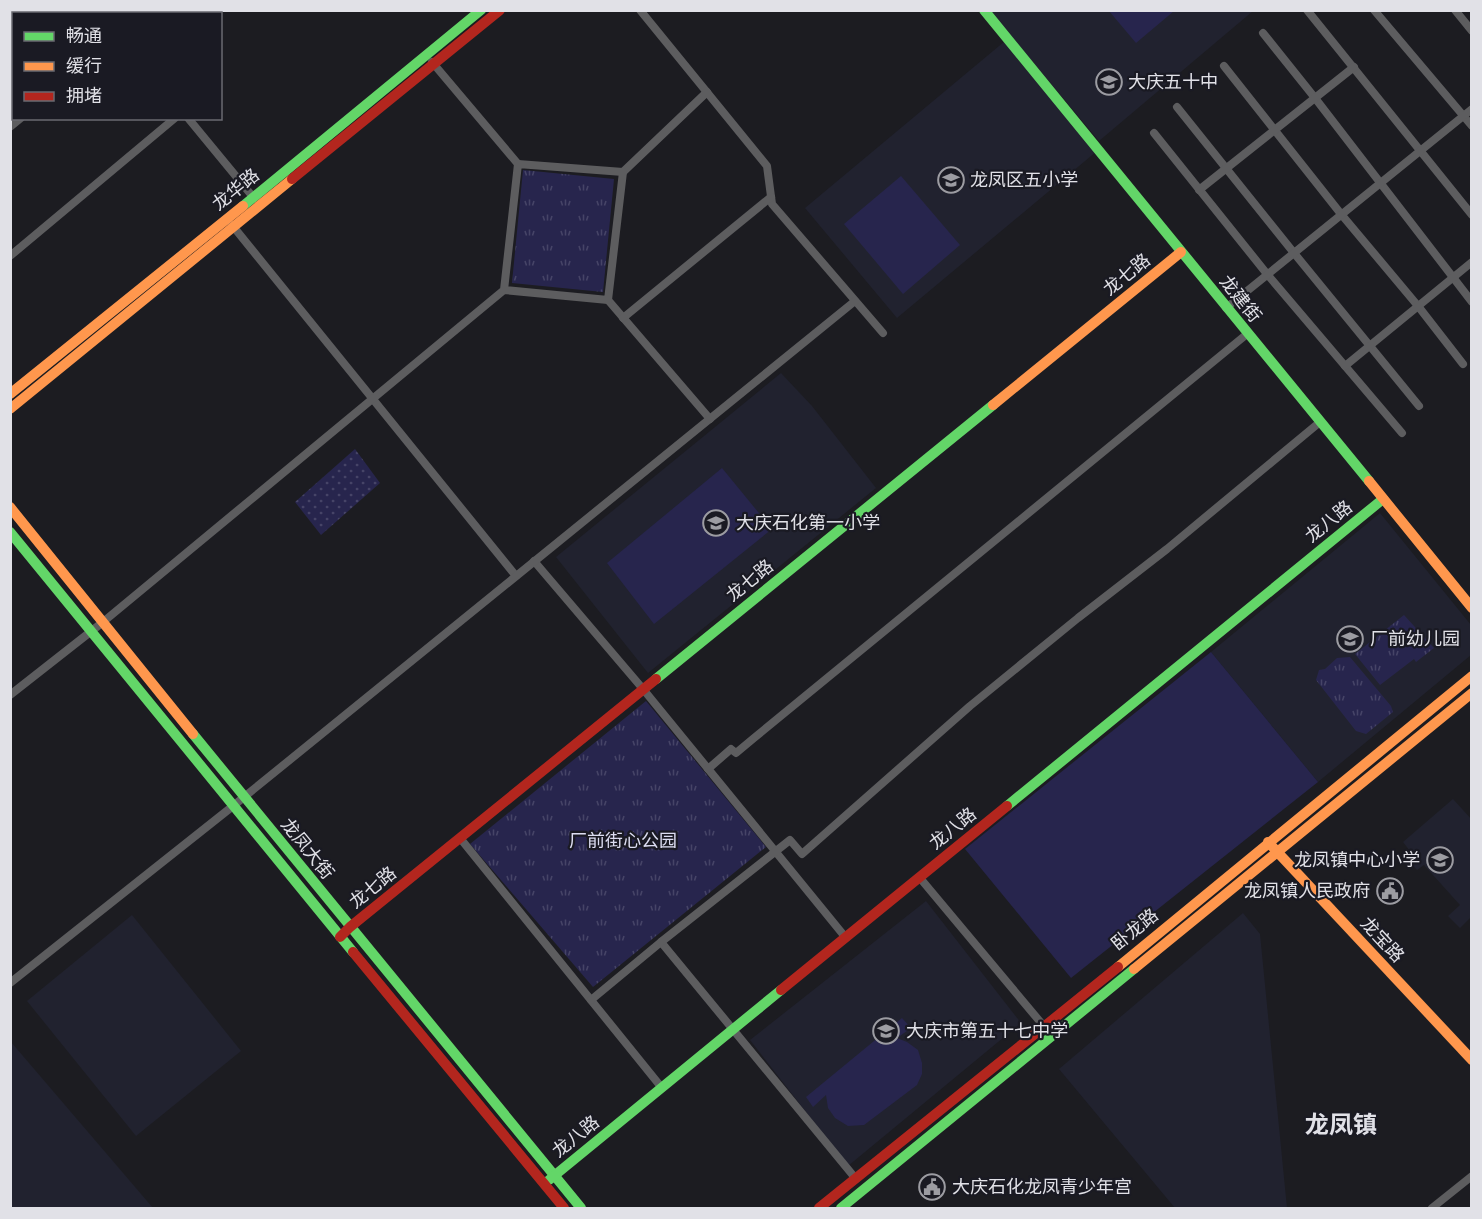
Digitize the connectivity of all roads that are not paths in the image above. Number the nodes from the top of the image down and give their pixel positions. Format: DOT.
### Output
graph roads {
  1 [pos="481,10"];
  2 [pos="500,10"];
  3 [pos="640,10"];
  4 [pos="984,10"];
  5 [pos="1307,10"];
  6 [pos="1374,10"];
  7 [pos="1455,10"];
  8 [pos="1472,31"];
  9 [pos="1263,33"];
  10 [pos="431,60"];
  11 [pos="1224,66"];
  12 [pos="1353,67"];
  13 [pos="707,92"];
  14 [pos="1315,98"];
  15 [pos="1177,107"];
  16 [pos="1472,108"];
  17 [pos="1463,116"];
  18 [pos="173,120"];
  19 [pos="190,120"];
  20 [pos="1472,126"];
  21 [pos="1274,130"];
  22 [pos="1154,133"];
  23 [pos="1419,151"];
  24 [pos="518,164"];
  25 [pos="1227,168"];
  26 [pos="623,172"];
  27 [pos="1379,183"];
  28 [pos="1199,190"];
  29 [pos="253,197"];
  30 [pos="771,197"];
  31 [pos="1341,214"];
  32 [pos="1472,215"];
  33 [pos="231,223"];
  34 [pos="1180,252"];
  35 [pos="1294,253"];
  36 [pos="10,256"];
  37 [pos="1472,261"];
  38 [pos="1267,274"];
  39 [pos="1452,278"];
  40 [pos="504,290"];
  41 [pos="608,300"];
  42 [pos="855,301"];
  43 [pos="1472,302"];
  44 [pos="1418,306"];
  45 [pos="1226,308"];
  46 [pos="623,318"];
  47 [pos="883,333"];
  48 [pos="1247,334"];
  49 [pos="1370,346"];
  50 [pos="1462,364"];
  51 [pos="1345,366"];
  52 [pos="10,394"];
  53 [pos="372,398"];
  54 [pos="1419,406"];
  55 [pos="10,409"];
  56 [pos="710,419"];
  57 [pos="1320,422"];
  58 [pos="1402,433"];
  59 [pos="1383,500"];
  60 [pos="10,507"];
  61 [pos="10,532"];
  62 [pos="534,561"];
  63 [pos="516,576"];
  64 [pos="1472,608"];
  65 [pos="103,622"];
  66 [pos="91,631"];
  67 [pos="1472,676"];
  68 [pos="643,689"];
  69 [pos="1472,693"];
  70 [pos="10,695"];
  71 [pos="708,769"];
  72 [pos="244,797"];
  73 [pos="233,806"];
  74 [pos="460,838"];
  75 [pos="1268,842"];
  76 [pos="776,852"];
  77 [pos="1277,852"];
  78 [pos="920,878"];
  79 [pos="350,927"];
  80 [pos="340,937"];
  81 [pos="846,938"];
  82 [pos="661,942"];
  83 [pos="10,983"];
  84 [pos="591,1000"];
  85 [pos="1044,1027"];
  86 [pos="733,1030"];
  87 [pos="1051,1036"];
  88 [pos="1472,1060"];
  89 [pos="662,1088"];
  90 [pos="555,1176"];
  91 [pos="1472,1176"];
  92 [pos="856,1179"];
  93 [pos="544,1184"];
  94 [pos="564,1209"];
  95 [pos="581,1209"];
  96 [pos="819,1209"];
  97 [pos="840,1209"];
  98 [pos="1432,1209"];
  1 -- 10 [label="main road, 龙华路"];
  2 -- 10 [label="main road"];
  3 -- 13 [label="street"];
  4 -- 34 [label="main road, 龙建街"];
  5 -- 12 [label="street"];
  6 -- 17 [label="street"];
  7 -- 8 [label="street"];
  9 -- 14 [label="street"];
  10 -- 24 [label="street"];
  10 -- 29 [label="main road, 龙华路"];
  10 -- 33 [label="main road"];
  11 -- 21 [label="street"];
  12 -- 14 [label="street"];
  12 -- 23 [label="street"];
  13 -- 26 [label="street"];
  13 -- 30 [label="street"];
  14 -- 21 [label="street"];
  14 -- 27 [label="street"];
  15 -- 25 [label="street"];
  16 -- 17 [label="street"];
  17 -- 20 [label="street"];
  17 -- 23 [label="street"];
  18 -- 36 [label="street"];
  19 -- 29 [label="street"];
  21 -- 25 [label="street"];
  21 -- 31 [label="street"];
  22 -- 28 [label="street"];
  23 -- 27 [label="street"];
  23 -- 32 [label="street"];
  24 -- 26 [label="street"];
  24 -- 40 [label="street"];
  25 -- 28 [label="street"];
  25 -- 35 [label="street"];
  26 -- 41 [label="street"];
  27 -- 31 [label="street"];
  27 -- 39 [label="street"];
  28 -- 38 [label="street"];
  29 -- 33 [label="main road, 龙华路"];
  30 -- 42 [label="street"];
  30 -- 46 [label="street"];
  31 -- 35 [label="street"];
  31 -- 44 [label="street"];
  33 -- 52 [label="main road, 龙华路"];
  33 -- 53 [label="street"];
  33 -- 55 [label="main road"];
  34 -- 45 [label="main road, 龙建街"];
  34 -- 68 [label="main road, 龙七路"];
  35 -- 38 [label="street"];
  35 -- 49 [label="street"];
  37 -- 39 [label="street"];
  38 -- 45 [label="street"];
  38 -- 51 [label="street"];
  39 -- 43 [label="street"];
  39 -- 44 [label="street"];
  40 -- 41 [label="street"];
  40 -- 53 [label="street"];
  41 -- 46 [label="street"];
  42 -- 47 [label="street"];
  42 -- 56 [label="street"];
  44 -- 49 [label="street"];
  44 -- 50 [label="street"];
  45 -- 48 [label="main road, 龙建街"];
  46 -- 56 [label="street"];
  48 -- 57 [label="main road, 龙建街"];
  48 -- 71 [label="street"];
  49 -- 51 [label="street"];
  49 -- 54 [label="street"];
  51 -- 58 [label="street"];
  53 -- 63 [label="street"];
  53 -- 65 [label="street"];
  56 -- 62 [label="street"];
  57 -- 59 [label="main road, 龙建街"];
  57 -- 76 [label="street"];
  59 -- 64 [label="main road, 龙建街"];
  59 -- 78 [label="main road, 龙八路"];
  60 -- 65 [label="main road, 龙凤大街"];
  61 -- 66 [label="main road, 龙凤大街"];
  62 -- 63 [label="street"];
  62 -- 68 [label="street"];
  63 -- 72 [label="street"];
  65 -- 66 [label="street"];
  65 -- 72 [label="main road, 龙凤大街"];
  66 -- 70 [label="street"];
  66 -- 73 [label="main road, 龙凤大街"];
  67 -- 75 [label="main road, 卧龙路"];
  68 -- 71 [label="street"];
  68 -- 74 [label="main road, 龙七路"];
  69 -- 77 [label="main road, 卧龙路"];
  71 -- 76 [label="street"];
  72 -- 73 [label="street"];
  72 -- 79 [label="main road, 龙凤大街"];
  73 -- 80 [label="main road, 龙凤大街"];
  73 -- 83 [label="street"];
  74 -- 79 [label="main road, 龙七路"];
  74 -- 84 [label="street"];
  75 -- 77 [label="main road, 龙宝路"];
  75 -- 85 [label="main road, 卧龙路"];
  76 -- 81 [label="street"];
  76 -- 82 [label="street"];
  77 -- 87 [label="main road, 卧龙路"];
  77 -- 88 [label="main road, 龙宝路"];
  78 -- 81 [label="main road, 龙八路"];
  78 -- 85 [label="street"];
  79 -- 80 [label="main road, 龙七路"];
  79 -- 90 [label="main road, 龙凤大街"];
  80 -- 93 [label="main road, 龙凤大街"];
  81 -- 86 [label="main road, 龙八路"];
  82 -- 84 [label="street"];
  82 -- 86 [label="street"];
  84 -- 89 [label="street"];
  85 -- 87 [label="street"];
  85 -- 92 [label="main road, 卧龙路"];
  86 -- 89 [label="main road, 龙八路"];
  86 -- 92 [label="street"];
  87 -- 97 [label="main road, 卧龙路"];
  89 -- 90 [label="main road, 龙八路"];
  90 -- 93 [label="main road, 龙八路"];
  90 -- 95 [label="main road, 龙凤大街"];
  91 -- 98 [label="street"];
  92 -- 96 [label="main road, 卧龙路"];
  93 -- 94 [label="main road, 龙凤大街"];
}
